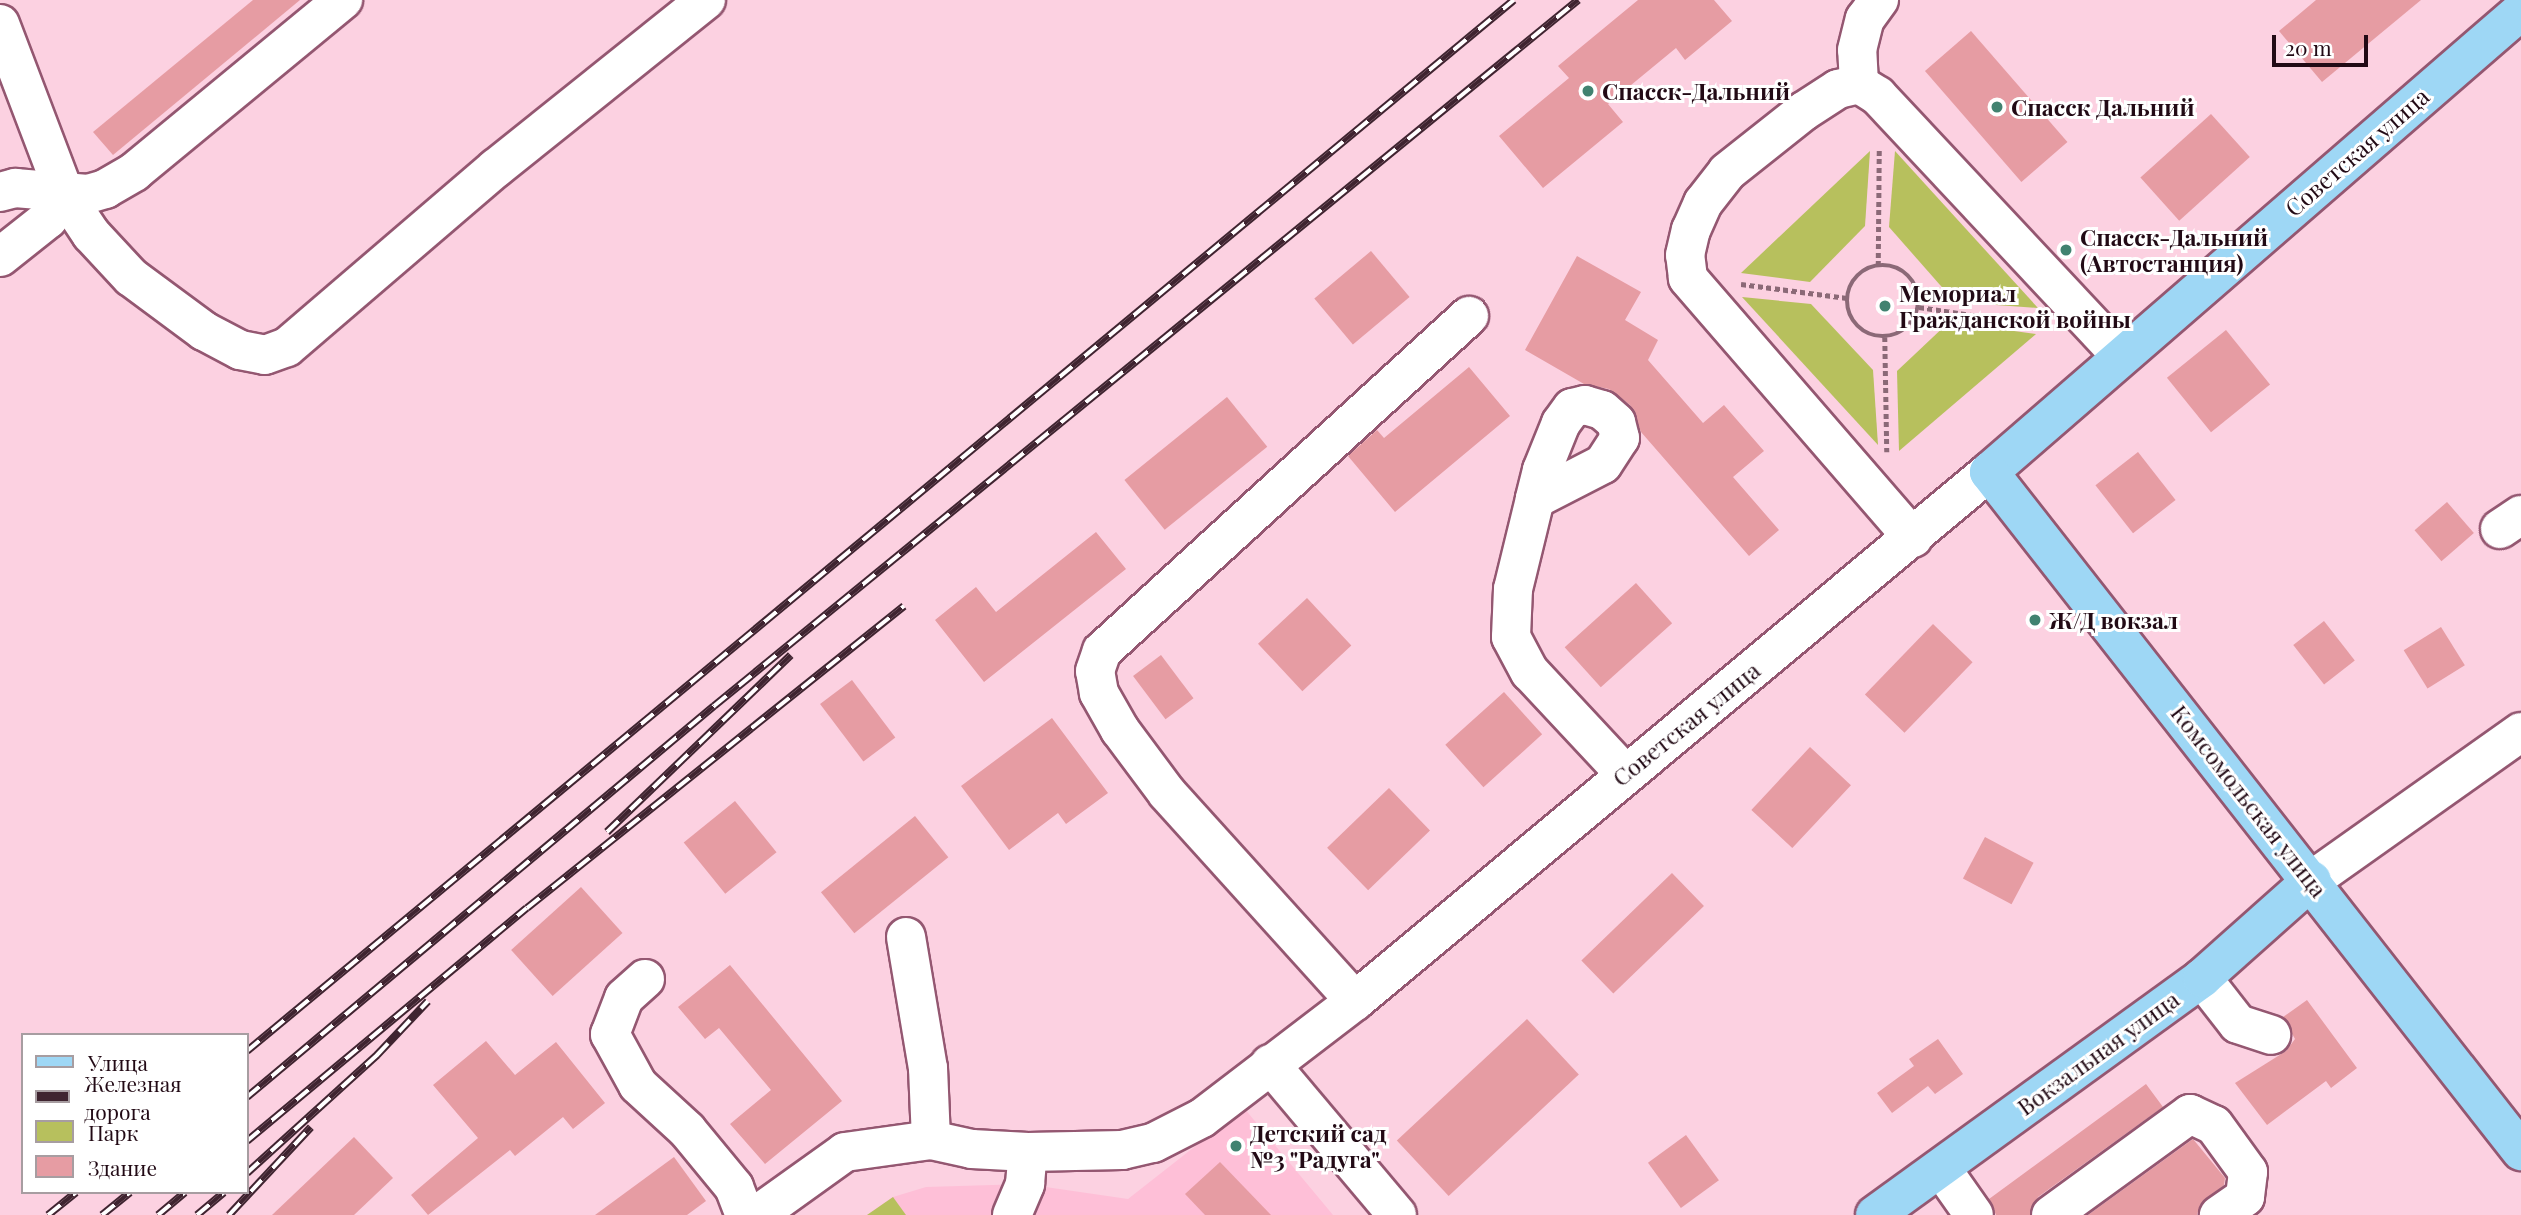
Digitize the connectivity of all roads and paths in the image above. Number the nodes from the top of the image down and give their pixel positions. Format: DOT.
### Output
graph roads {
  1 [pos="343,0"];
  2 [pos="706,0"];
  3 [pos="1879,0"];
  4 [pos="2521,11"];
  5 [pos="0,24"];
  6 [pos="1868,90"];
  7 [pos="0,192"];
  8 [pos="65,195"];
  9 [pos="0,257"];
  10 [pos="1878,266"];
  11 [pos="1688,278"];
  12 [pos="1847,298"];
  13 [pos="1919,307"];
  14 [pos="1469,316"];
  15 [pos="2050,327"];
  16 [pos="1885,337"];
  17 [pos="2121,356"];
  18 [pos="1989,472"];
  19 [pos="1535,499"];
  20 [pos="1884,505"];
  21 [pos="1913,538"];
  22 [pos="2521,733"];
  23 [pos="1625,774"];
  24 [pos="2312,880"];
  25 [pos="906,937"];
  26 [pos="2203,978"];
  27 [pos="645,979"];
  28 [pos="1355,1001"];
  29 [pos="2271,1035"];
  30 [pos="1270,1064"];
  31 [pos="931,1140"];
  32 [pos="2514,1142"];
  33 [pos="1028,1152"];
  34 [pos="1941,1168"];
  35 [pos="745,1215"];
  36 [pos="757,1215"];
  37 [pos="1012,1215"];
  38 [pos="1397,1215"];
  39 [pos="1875,1215"];
  40 [pos="1974,1215"];
  41 [pos="2050,1215"];
  42 [pos="2219,1215"];
  1 -- 8 [label="street"];
  2 -- 8 [label="street"];
  3 -- 6 [label="street"];
  4 -- 17 [label="main road, Советская улица"];
  5 -- 8 [label="street"];
  6 -- 10 [label="path"];
  6 -- 11 [label="street"];
  6 -- 17 [label="street"];
  7 -- 8 [label="street"];
  8 -- 9 [label="street"];
  10 -- 12 [label="path"];
  10 -- 13 [label="path"];
  11 -- 12 [label="path"];
  11 -- 20 [label="street"];
  12 -- 16 [label="path"];
  13 -- 15 [label="path"];
  13 -- 16 [label="path"];
  14 -- 28 [label="street"];
  16 -- 20 [label="path"];
  17 -- 18 [label="main road, Советская улица"];
  18 -- 21 [label="street, Советская улица"];
  18 -- 24 [label="main road, Комсомольская улица"];
  19 -- 23 [label="street"];
  20 -- 21 [label="street"];
  21 -- 23 [label="street, Советская улица"];
  22 -- 24 [label="street"];
  23 -- 28 [label="street, Советская улица"];
  24 -- 26 [label="main road, Вокзальная улица"];
  24 -- 32 [label="main road, Комсомольская улица"];
  25 -- 31 [label="street"];
  26 -- 29 [label="street"];
  26 -- 34 [label="main road, Вокзальная улица"];
  27 -- 35 [label="street"];
  28 -- 30 [label="street, Советская улица"];
  30 -- 33 [label="street, Советская улица"];
  30 -- 38 [label="street"];
  31 -- 33 [label="street, Советская улица"];
  31 -- 36 [label="street, Советская улица"];
  33 -- 37 [label="street"];
  34 -- 39 [label="main road, Вокзальная улица"];
  34 -- 40 [label="street"];
  41 -- 42 [label="street"];
}
